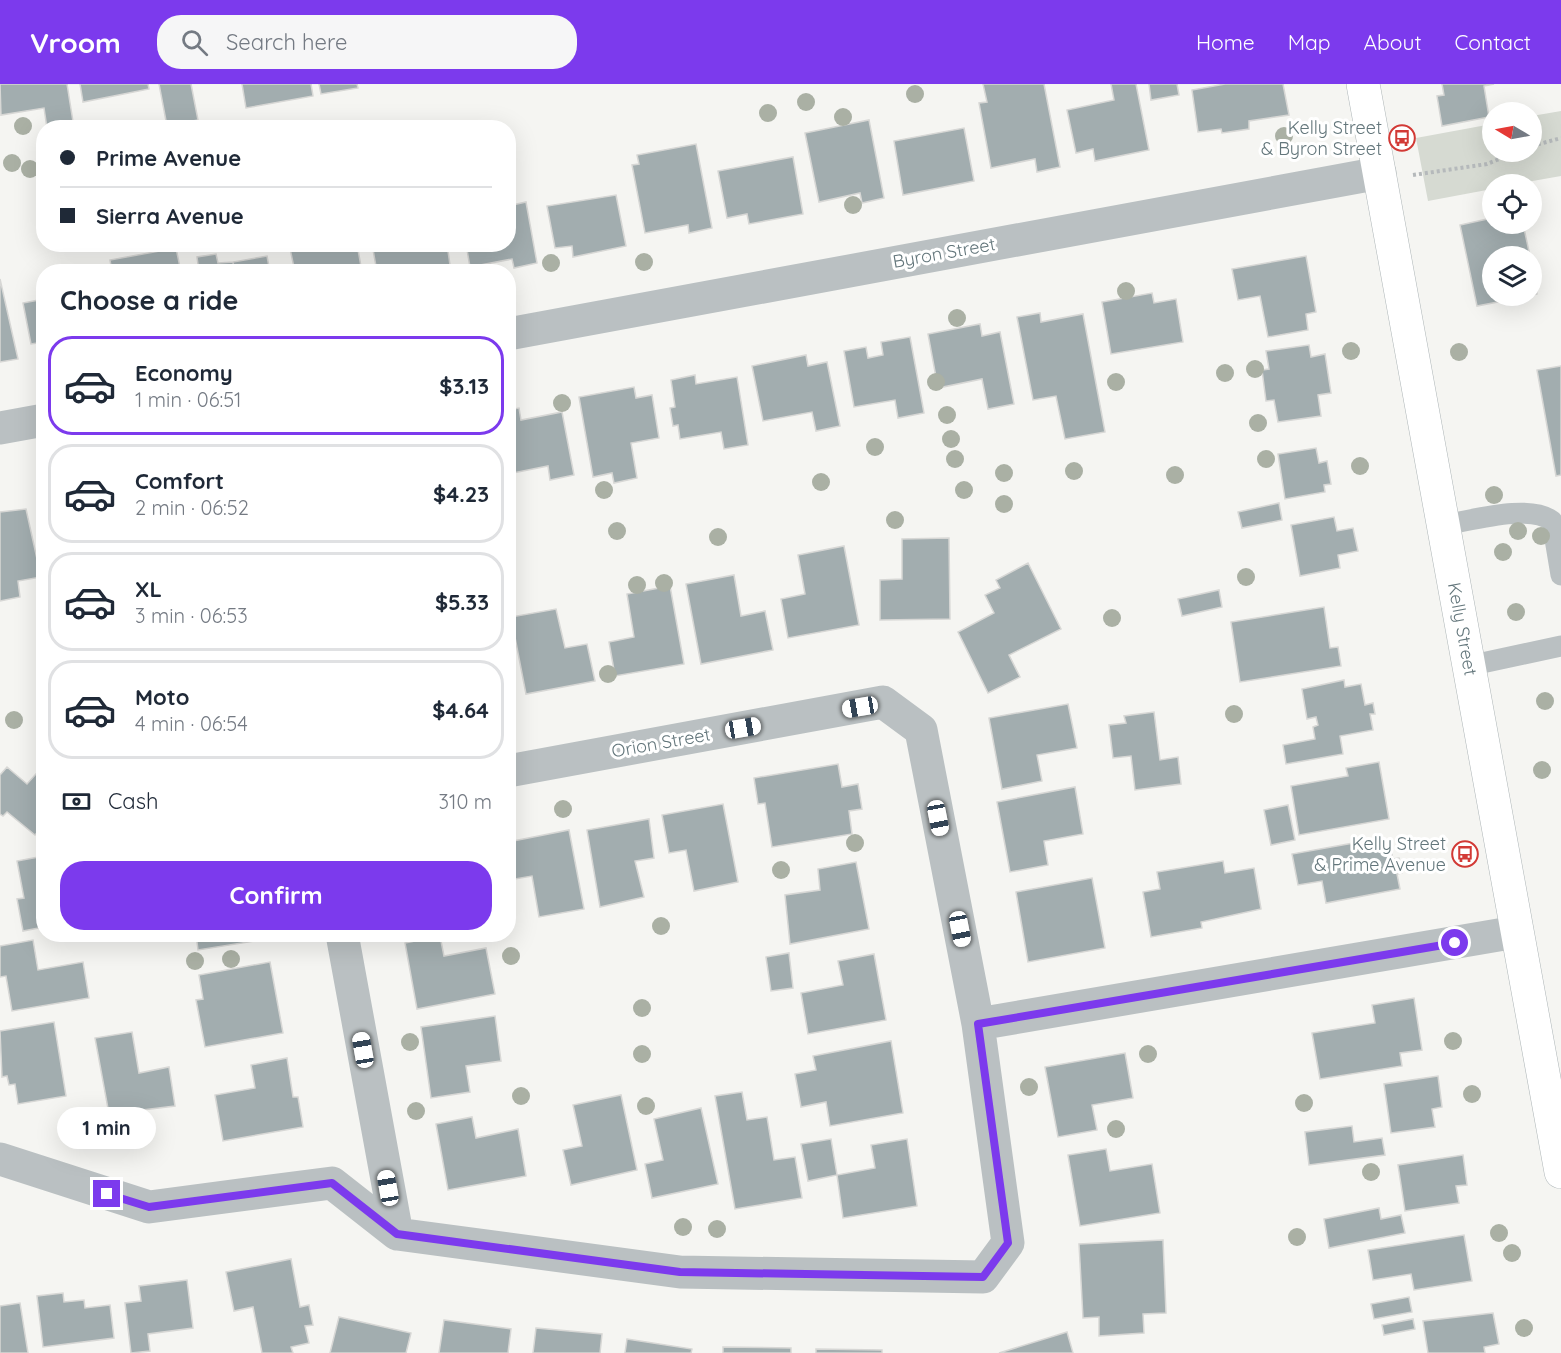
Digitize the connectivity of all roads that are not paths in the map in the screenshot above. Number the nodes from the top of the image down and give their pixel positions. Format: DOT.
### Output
graph roads {
  1 [pos="1363,84"];
  2 [pos="1380,173"];
  3 [pos="516,333"];
  4 [pos="36,421"];
  5 [pos="0,428"];
  6 [pos="1443,525"];
  7 [pos="1561,575"];
  8 [pos="1561,646"];
  9 [pos="1468,666"];
  10 [pos="516,770"];
  11 [pos="1516,932"];
  12 [pos="343,942"];
  13 [pos="978,1024"];
  14 [pos="0,1159"];
  15 [pos="1561,1172"];
  16 [pos="397,1234"];
  1 -- 2 [label="street, Kelly Street"];
  2 -- 3 [label="street, Byron Street"];
  2 -- 6 [label="street, Kelly Street"];
  4 -- 5 [label="street"];
  6 -- 7 [label="lane"];
  6 -- 9 [label="street, Kelly Street"];
  8 -- 9 [label="lane"];
  9 -- 11 [label="street, Kelly Street"];
  10 -- 13 [label="street, Orion Street"];
  11 -- 13 [label="street"];
  11 -- 15 [label="street, Kelly Street"];
  12 -- 16 [label="street"];
  13 -- 16 [label="street"];
  14 -- 16 [label="street"];
}
